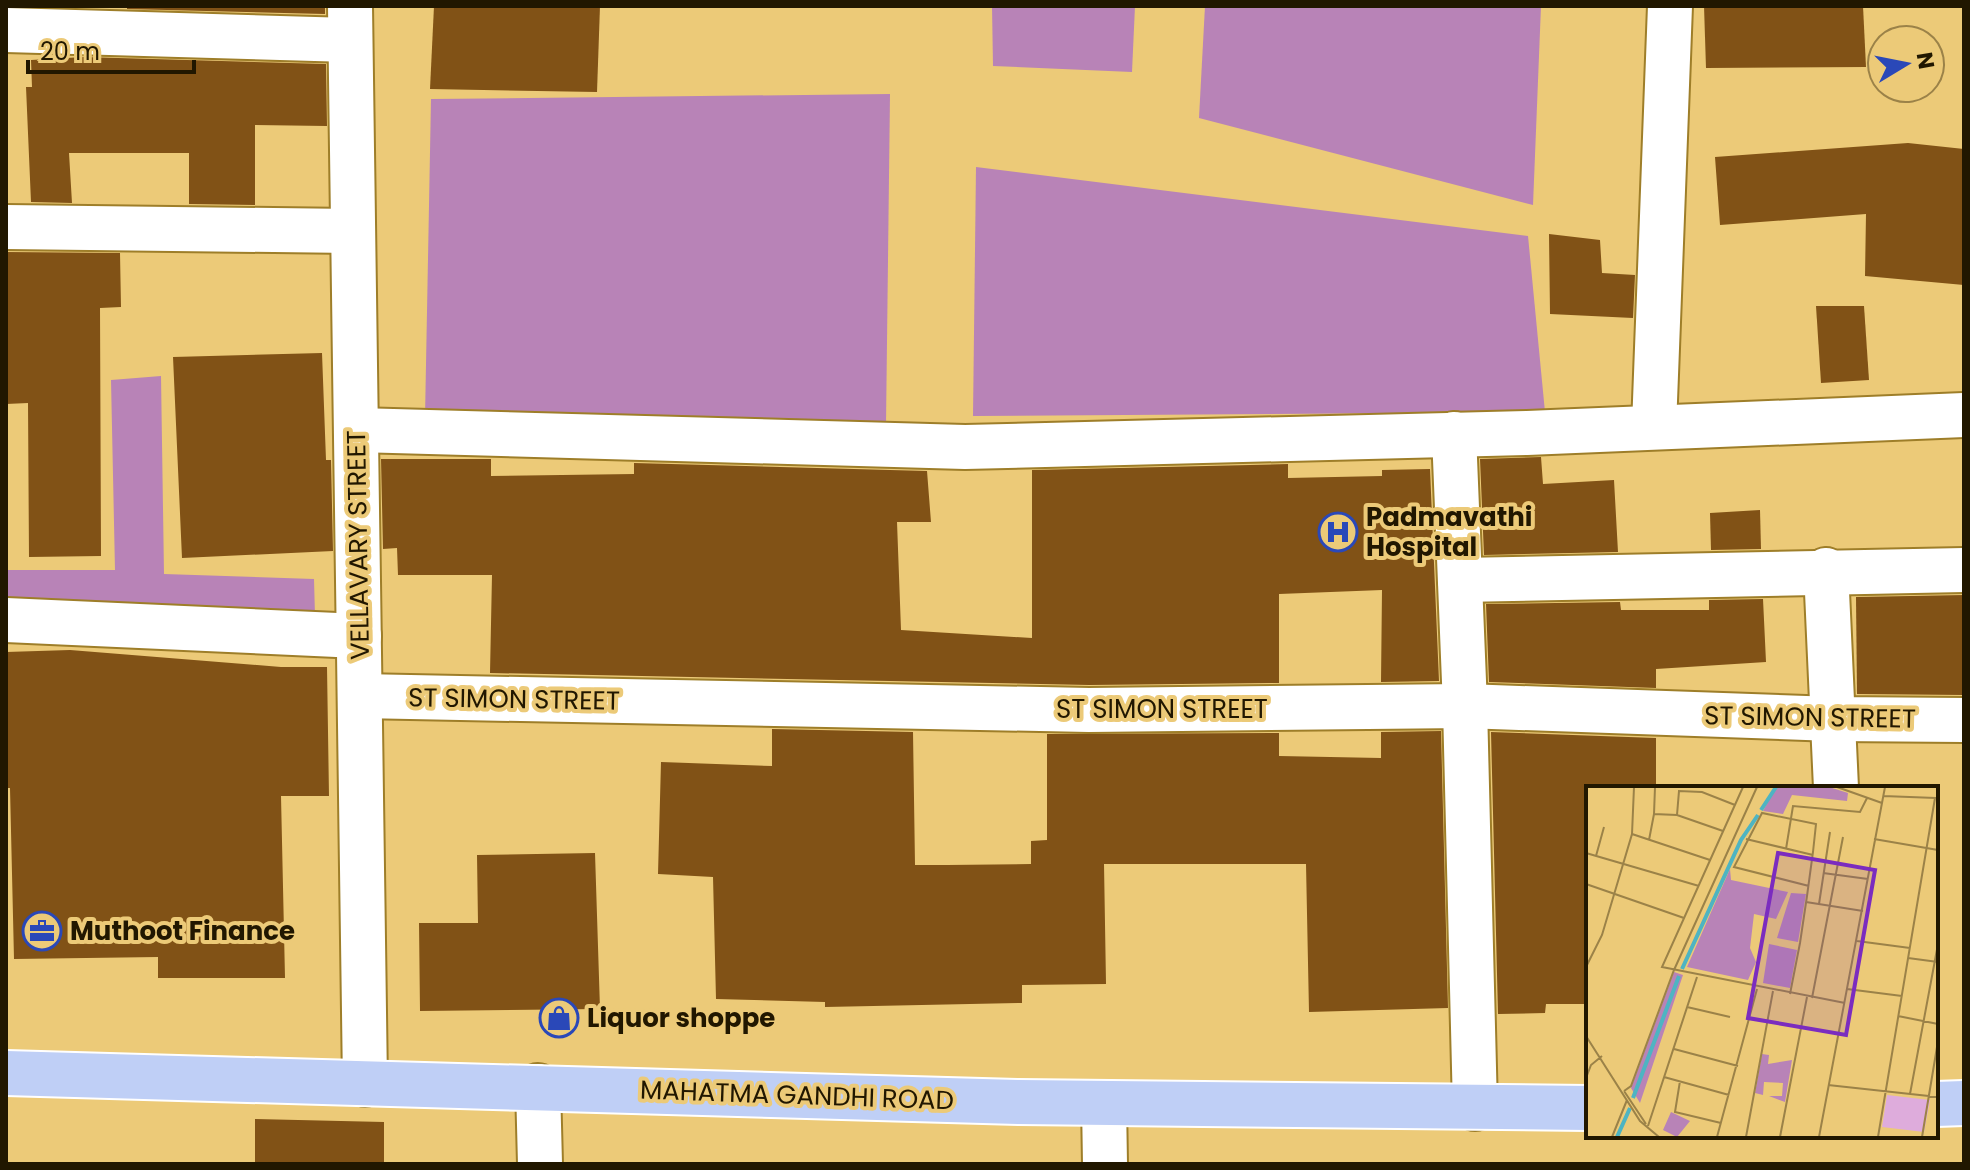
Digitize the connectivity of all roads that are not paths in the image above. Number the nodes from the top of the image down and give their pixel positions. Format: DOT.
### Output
graph roads {
  1 [pos="1670,6"];
  2 [pos="350,23"];
  3 [pos="6,30"];
  4 [pos="6,227"];
  5 [pos="353,231"];
  6 [pos="1964,415"];
  7 [pos="1654,427"];
  8 [pos="357,430"];
  9 [pos="1454,434"];
  10 [pos="1826,570"];
  11 [pos="1964,570"];
  12 [pos="1460,580"];
  13 [pos="6,620"];
  14 [pos="359,636"];
  15 [pos="360,696"];
  16 [pos="1465,706"];
  17 [pos="1834,719"];
  18 [pos="1964,720"];
  19 [pos="1836,786"];
  20 [pos="6,1073"];
  21 [pos="365,1084"];
  22 [pos="538,1086"];
  23 [pos="1104,1103"];
  24 [pos="1964,1103"];
  25 [pos="1938,1104"];
  26 [pos="1475,1108"];
  27 [pos="1586,1108"];
  28 [pos="540,1164"];
  29 [pos="1105,1164"];
  1 -- 7 [label="street"];
  2 -- 3 [label="street"];
  2 -- 5 [label="street, VELLAVARY STREET"];
  4 -- 5 [label="street"];
  5 -- 8 [label="street, VELLAVARY STREET"];
  6 -- 7 [label="street"];
  7 -- 9 [label="street"];
  8 -- 9 [label="street"];
  8 -- 14 [label="street, VELLAVARY STREET"];
  9 -- 12 [label="street"];
  10 -- 11 [label="street"];
  10 -- 12 [label="street"];
  10 -- 17 [label="street"];
  12 -- 16 [label="street"];
  13 -- 14 [label="street"];
  14 -- 15 [label="street, VELLAVARY STREET"];
  15 -- 16 [label="street, ST SIMON STREET"];
  15 -- 21 [label="street, VELLAVARY STREET"];
  16 -- 17 [label="street, ST SIMON STREET"];
  16 -- 26 [label="street"];
  17 -- 18 [label="street, ST SIMON STREET"];
  17 -- 19 [label="street"];
  20 -- 21 [label="main road, MAHATMA GANDHI ROAD"];
  21 -- 22 [label="main road, MAHATMA GANDHI ROAD"];
  22 -- 23 [label="main road, MAHATMA GANDHI ROAD"];
  22 -- 28 [label="street"];
  23 -- 26 [label="main road, MAHATMA GANDHI ROAD"];
  23 -- 29 [label="street"];
  24 -- 25 [label="main road"];
  26 -- 27 [label="main road, MAHATMA GANDHI ROAD"];
}
